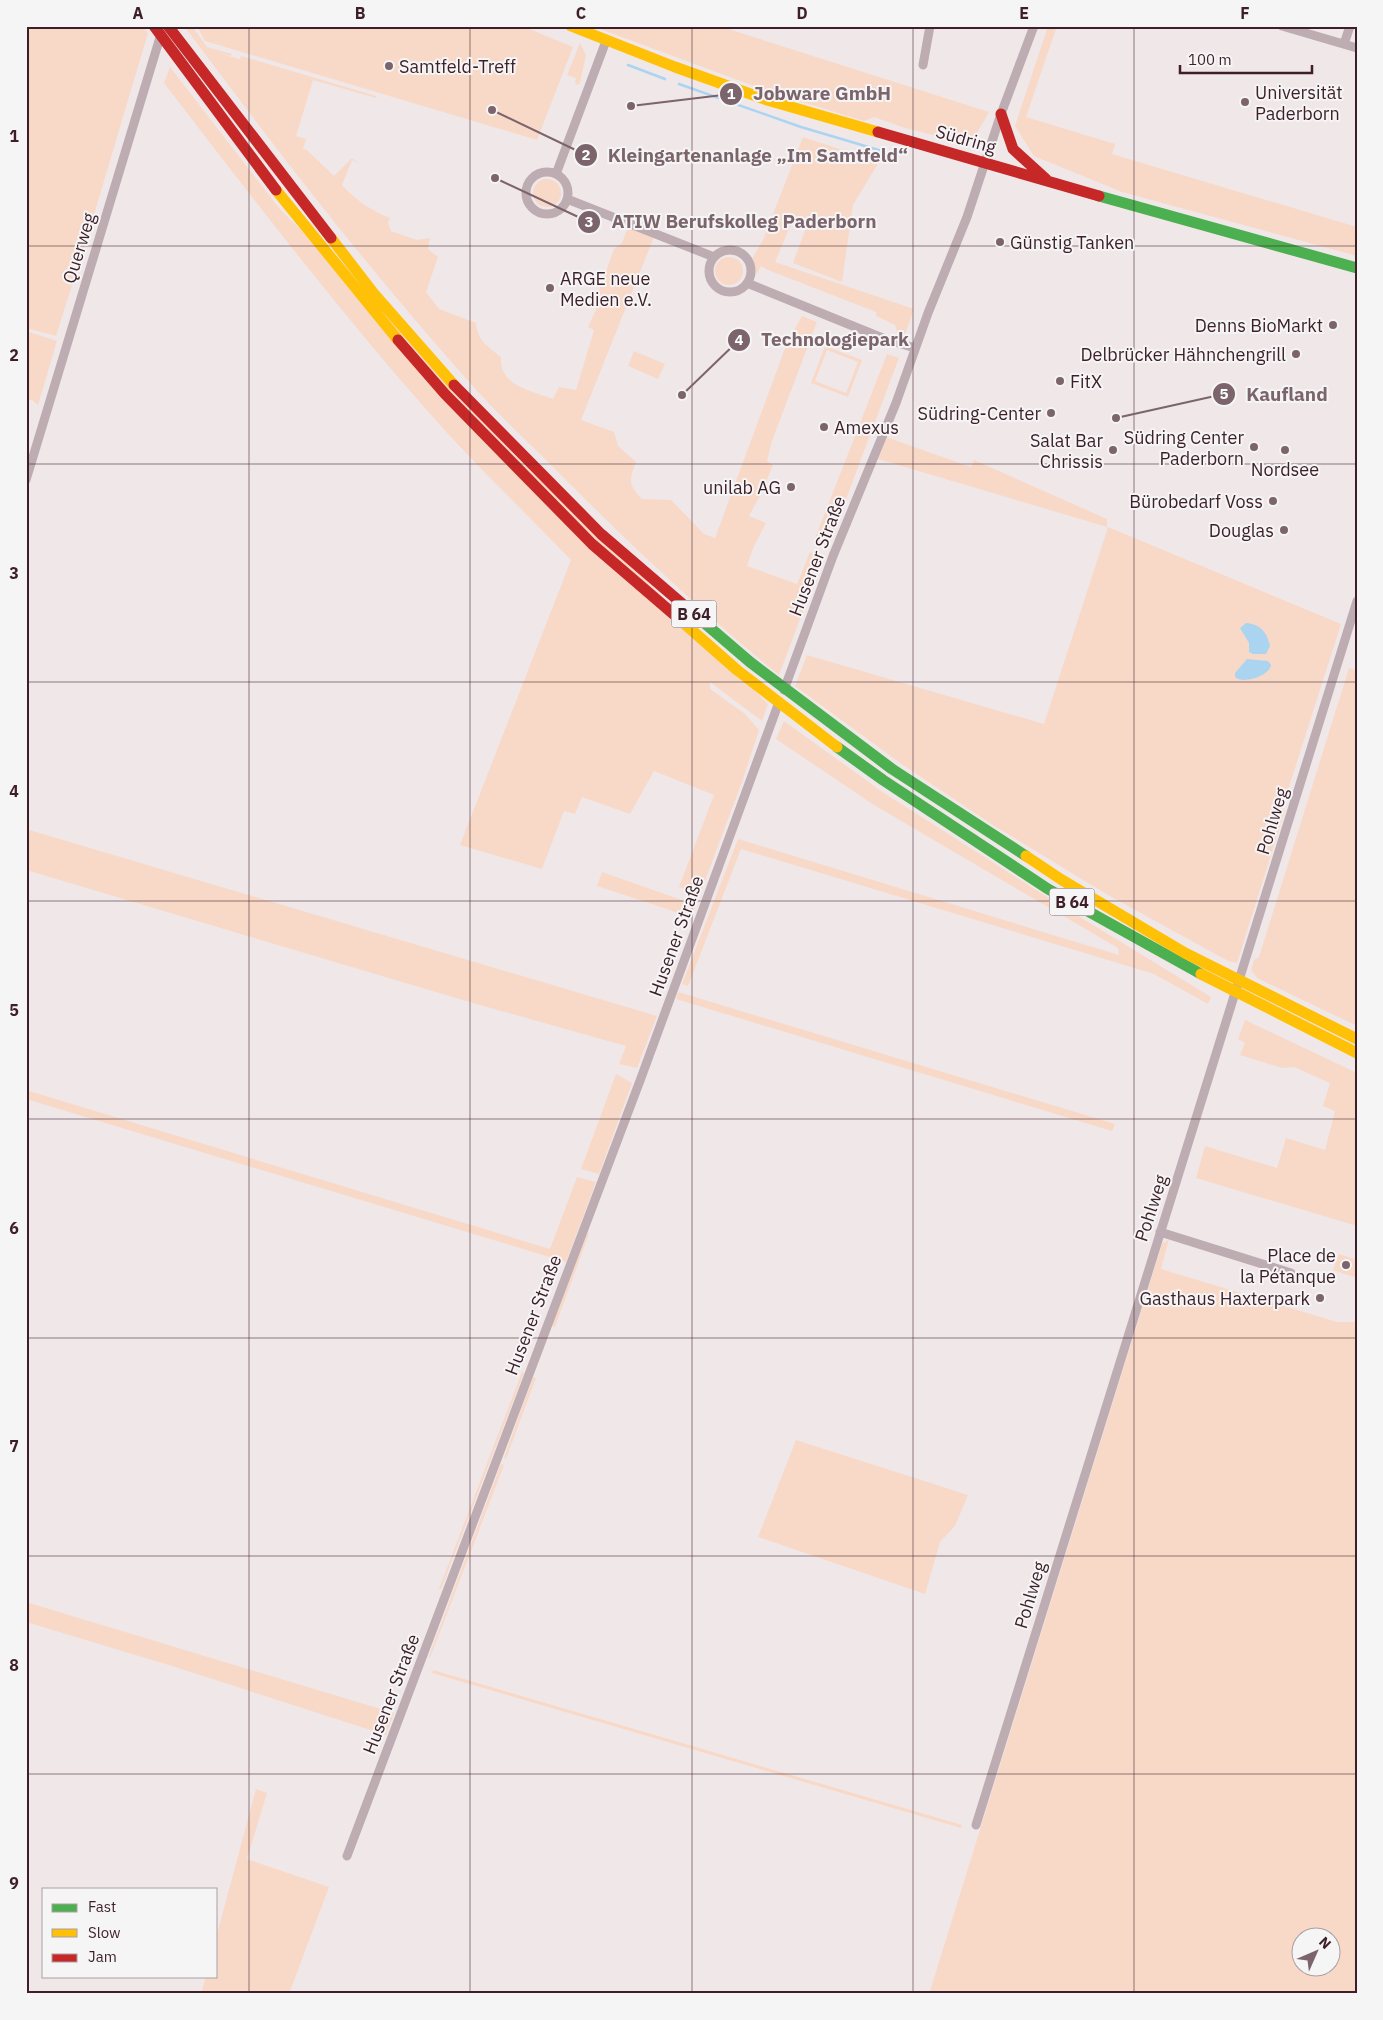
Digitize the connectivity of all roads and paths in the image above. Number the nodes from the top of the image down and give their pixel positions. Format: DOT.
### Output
graph roads {
  1 [pos="154,26"];
  2 [pos="164,26"];
  3 [pos="168,26"];
  4 [pos="571,26"];
  5 [pos="930,26"];
  6 [pos="1034,26"];
  7 [pos="1282,26"];
  8 [pos="1350,26"];
  9 [pos="606,41"];
  10 [pos="1344,44"];
  11 [pos="1357,48"];
  12 [pos="923,65"];
  13 [pos="1001,114"];
  14 [pos="985,164"];
  15 [pos="556,174"];
  16 [pos="1048,181"];
  17 [pos="567,199"];
  18 [pos="714,257"];
  19 [pos="1357,268"];
  20 [pos="748,283"];
  21 [pos="915,348"];
  22 [pos="26,480"];
  23 [pos="1357,600"];
  24 [pos="1357,1039"];
  25 [pos="1357,1053"];
  26 [pos="1160,1232"];
  27 [pos="1291,1273"];
  28 [pos="976,1825"];
  29 [pos="347,1856"];
  1 -- 25 [label="main road, B 64"];
  2 -- 22 [label="street, Querweg"];
  3 -- 24 [label="main road, B 64"];
  4 -- 9 [label="main road, Südring"];
  5 -- 12 [label="street"];
  6 -- 13 [label="street, Husener Straße"];
  7 -- 10 [label="street"];
  8 -- 10 [label="street"];
  9 -- 14 [label="main road, Südring"];
  9 -- 15 [label="street"];
  10 -- 11 [label="street"];
  13 -- 14 [label="street, Husener Straße"];
  13 -- 16 [label="main road"];
  14 -- 16 [label="main road, Südring"];
  14 -- 21 [label="street, Husener Straße"];
  15 -- 17 [label="street"];
  15 -- 17 [label="street"];
  16 -- 19 [label="main road, Südring"];
  17 -- 18 [label="street"];
  18 -- 20 [label="street"];
  18 -- 20 [label="street"];
  20 -- 21 [label="street"];
  21 -- 29 [label="street, Husener Straße"];
  23 -- 26 [label="street, Pohlweg"];
  26 -- 27 [label="street"];
  26 -- 28 [label="street, Pohlweg"];
}
